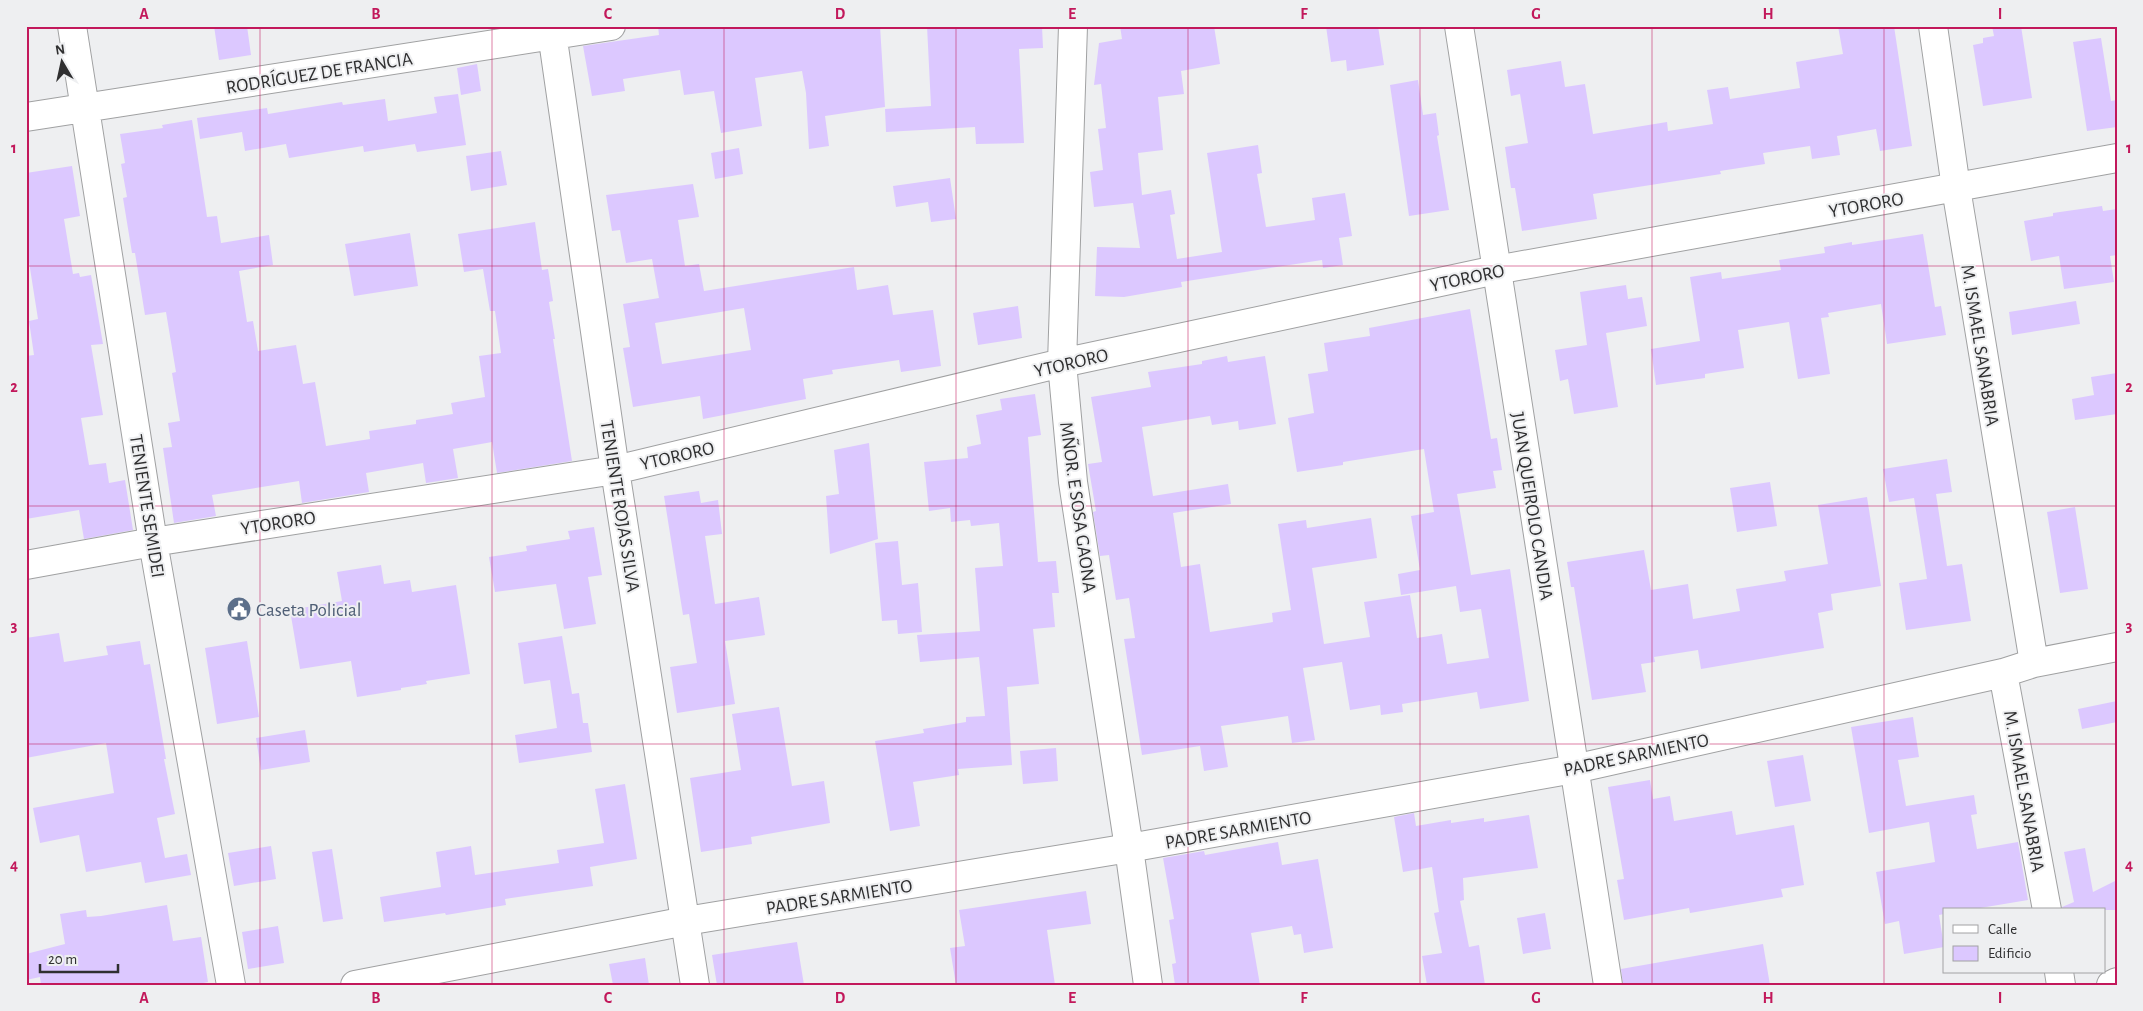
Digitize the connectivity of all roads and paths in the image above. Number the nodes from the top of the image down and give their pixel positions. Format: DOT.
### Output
graph roads {
  1 [pos="72,26"];
  2 [pos="611,26"];
  3 [pos="1073,26"];
  4 [pos="1459,26"];
  5 [pos="1933,26"];
  6 [pos="552,31"];
  7 [pos="85,108"];
  8 [pos="26,117"];
  9 [pos="2117,158"];
  10 [pos="1956,188"];
  11 [pos="1496,270"];
  12 [pos="1062,363"];
  13 [pos="615,470"];
  14 [pos="153,542"];
  15 [pos="26,564"];
  16 [pos="2117,647"];
  17 [pos="2034,663"];
  18 [pos="2004,673"];
  19 [pos="1574,769"];
  20 [pos="1129,848"];
  21 [pos="2047,908"];
  22 [pos="686,921"];
  23 [pos="2117,982"];
  24 [pos="231,985"];
  25 [pos="355,985"];
  26 [pos="695,985"];
  27 [pos="1148,985"];
  28 [pos="1608,985"];
  29 [pos="2111,985"];
  1 -- 7 [label="street, TENIENTE SEMIDEI"];
  2 -- 6 [label="street, RODRÍGUEZ DE FRANCIA"];
  3 -- 12 [label="street, MÑOR. E SOSA GAONA"];
  4 -- 11 [label="street, JUAN QUEIROLO CANDIA"];
  5 -- 10 [label="street, M. ISMAEL SANABRIA"];
  6 -- 7 [label="street, RODRÍGUEZ DE FRANCIA"];
  6 -- 13 [label="street, TENIENTE ROJAS SILVA"];
  7 -- 8 [label="street, RODRÍGUEZ DE FRANCIA"];
  7 -- 14 [label="street, TENIENTE SEMIDEI"];
  9 -- 10 [label="street, YTORORO"];
  10 -- 11 [label="street, YTORORO"];
  10 -- 17 [label="street, M. ISMAEL SANABRIA"];
  11 -- 12 [label="street, YTORORO"];
  11 -- 19 [label="street, JUAN QUEIROLO CANDIA"];
  12 -- 13 [label="street, YTORORO"];
  12 -- 20 [label="street, MÑOR. E SOSA GAONA"];
  13 -- 14 [label="street, YTORORO"];
  13 -- 22 [label="street, TENIENTE ROJAS SILVA"];
  14 -- 15 [label="street, YTORORO"];
  14 -- 24 [label="street, TENIENTE SEMIDEI"];
  16 -- 17 [label="street, PADRE SARMIENTO"];
  17 -- 18 [label="street, PADRE SARMIENTO"];
  18 -- 19 [label="street, PADRE SARMIENTO"];
  18 -- 21 [label="street, M. ISMAEL SANABRIA"];
  19 -- 20 [label="street, PADRE SARMIENTO"];
  19 -- 28 [label="street, JUAN QUEIROLO CANDIA"];
  20 -- 22 [label="street, PADRE SARMIENTO"];
  20 -- 27 [label="street, MÑOR. E SOSA GAONA"];
  22 -- 25 [label="street, PADRE SARMIENTO"];
  22 -- 26 [label="street, TENIENTE ROJAS SILVA"];
  23 -- 29 [label="street"];
}
